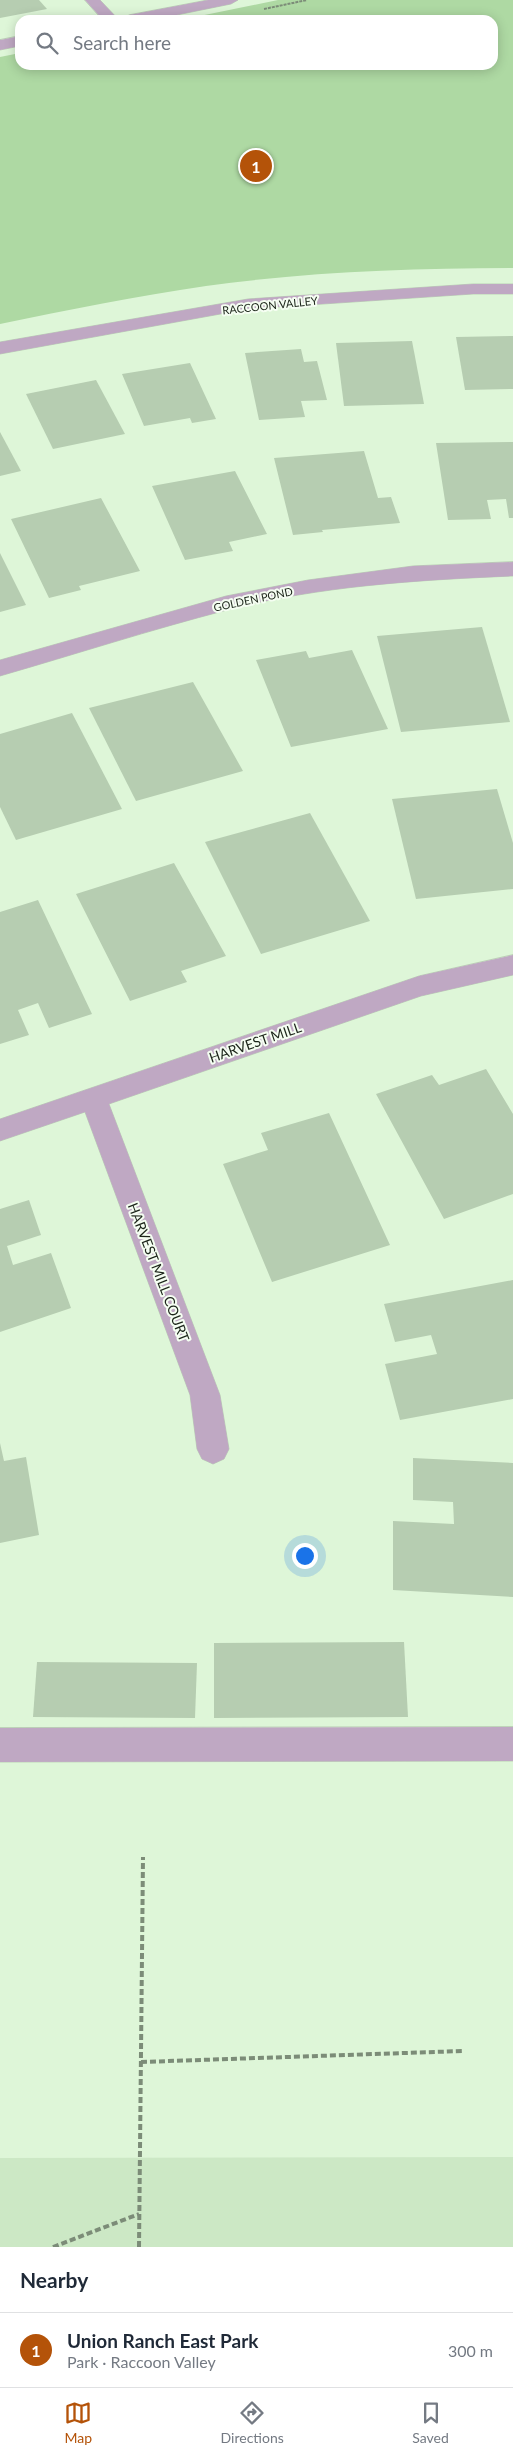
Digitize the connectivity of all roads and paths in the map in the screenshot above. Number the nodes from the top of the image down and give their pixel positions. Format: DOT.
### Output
graph roads {
  1 [pos="92,0"];
  2 [pos="231,0"];
  3 [pos="106,15"];
  4 [pos="154,15"];
  5 [pos="15,42"];
  6 [pos="0,45"];
  7 [pos="513,289"];
  8 [pos="0,348"];
  9 [pos="513,569"];
  10 [pos="0,668"];
  11 [pos="513,965"];
  12 [pos="93,1098"];
  13 [pos="0,1130"];
  14 [pos="213,1449"];
  15 [pos="513,1744"];
  16 [pos="0,1745"];
  17 [pos="143,1857"];
  18 [pos="463,2051"];
  19 [pos="141,2062"];
  20 [pos="139,2214"];
  21 [pos="53,2247"];
  22 [pos="139,2247"];
  1 -- 3 [label="street"];
  2 -- 4 [label="street"];
  5 -- 6 [label="street"];
  7 -- 8 [label="street, RACCOON VALLEY"];
  9 -- 10 [label="street, GOLDEN POND"];
  11 -- 12 [label="street, HARVEST MILL"];
  12 -- 13 [label="street, HARVEST MILL"];
  12 -- 14 [label="street, HARVEST MILL COURT"];
  15 -- 16 [label="street"];
  17 -- 19 [label="path"];
  18 -- 19 [label="path"];
  19 -- 20 [label="path"];
  20 -- 21 [label="path"];
  20 -- 22 [label="path"];
}
